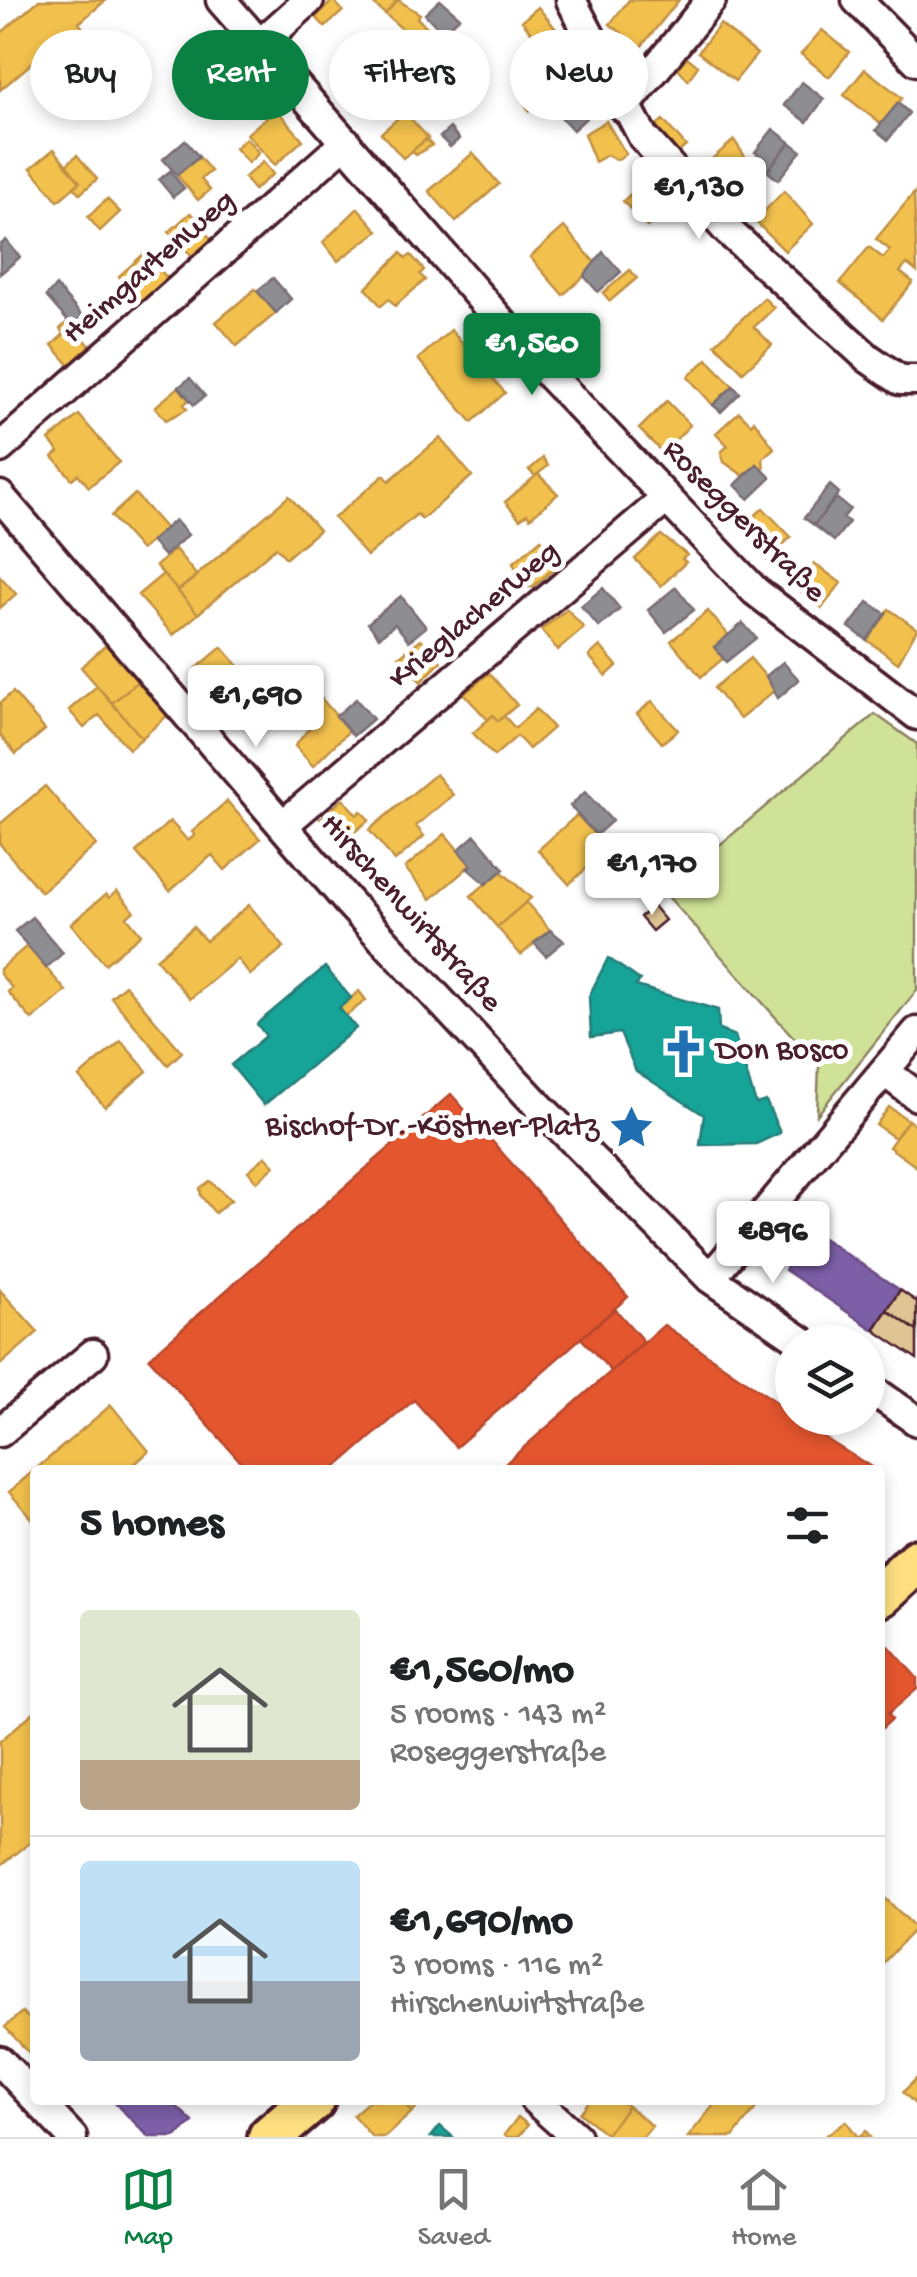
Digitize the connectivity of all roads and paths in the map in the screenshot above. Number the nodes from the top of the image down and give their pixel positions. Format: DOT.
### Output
graph roads {
  1 [pos="221,0"];
  2 [pos="309,0"];
  3 [pos="571,0"];
  4 [pos="711,0"];
  5 [pos="856,0"];
  6 [pos="248,30"];
  7 [pos="276,30"];
  8 [pos="586,30"];
  9 [pos="917,61"];
  10 [pos="648,78"];
  11 [pos="309,100"];
  12 [pos="632,120"];
  13 [pos="346,142"];
  14 [pos="917,380"];
  15 [pos="0,448"];
  16 [pos="0,496"];
  17 [pos="666,498"];
  18 [pos="917,715"];
  19 [pos="283,825"];
  20 [pos="917,1032"];
  21 [pos="884,1071"];
  22 [pos="917,1096"];
  23 [pos="710,1278"];
  24 [pos="778,1325"];
  25 [pos="92,1354"];
  26 [pos="885,1399"];
  27 [pos="917,1421"];
  28 [pos="0,1432"];
  29 [pos="917,1561"];
  30 [pos="885,1590"];
  31 [pos="0,2061"];
  32 [pos="30,2093"];
  33 [pos="42,2105"];
  34 [pos="307,2105"];
  35 [pos="541,2105"];
  36 [pos="72,2137"];
  37 [pos="270,2137"];
  38 [pos="576,2137"];
  1 -- 6 [label="street, Roseggerstraße"];
  2 -- 7 [label="street"];
  3 -- 8 [label="street"];
  4 -- 10 [label="street"];
  5 -- 9 [label="street"];
  11 -- 13 [label="street, Roseggerstraße"];
  12 -- 14 [label="street"];
  13 -- 15 [label="street, Heimgartenweg"];
  13 -- 17 [label="street, Roseggerstraße"];
  16 -- 19 [label="street, Hirschenwirtstraße"];
  17 -- 18 [label="street, Roseggerstraße"];
  17 -- 19 [label="street, Krieglacherweg"];
  19 -- 23 [label="street, Hirschenwirtstraße"];
  20 -- 21 [label="street"];
  21 -- 22 [label="street"];
  21 -- 23 [label="street"];
  23 -- 24 [label="street, Hirschenwirtstraße"];
  25 -- 28 [label="street"];
  26 -- 27 [label="street"];
  29 -- 30 [label="main road"];
  31 -- 32 [label="street"];
  33 -- 36 [label="street"];
  34 -- 37 [label="main road"];
  35 -- 38 [label="street"];
}
